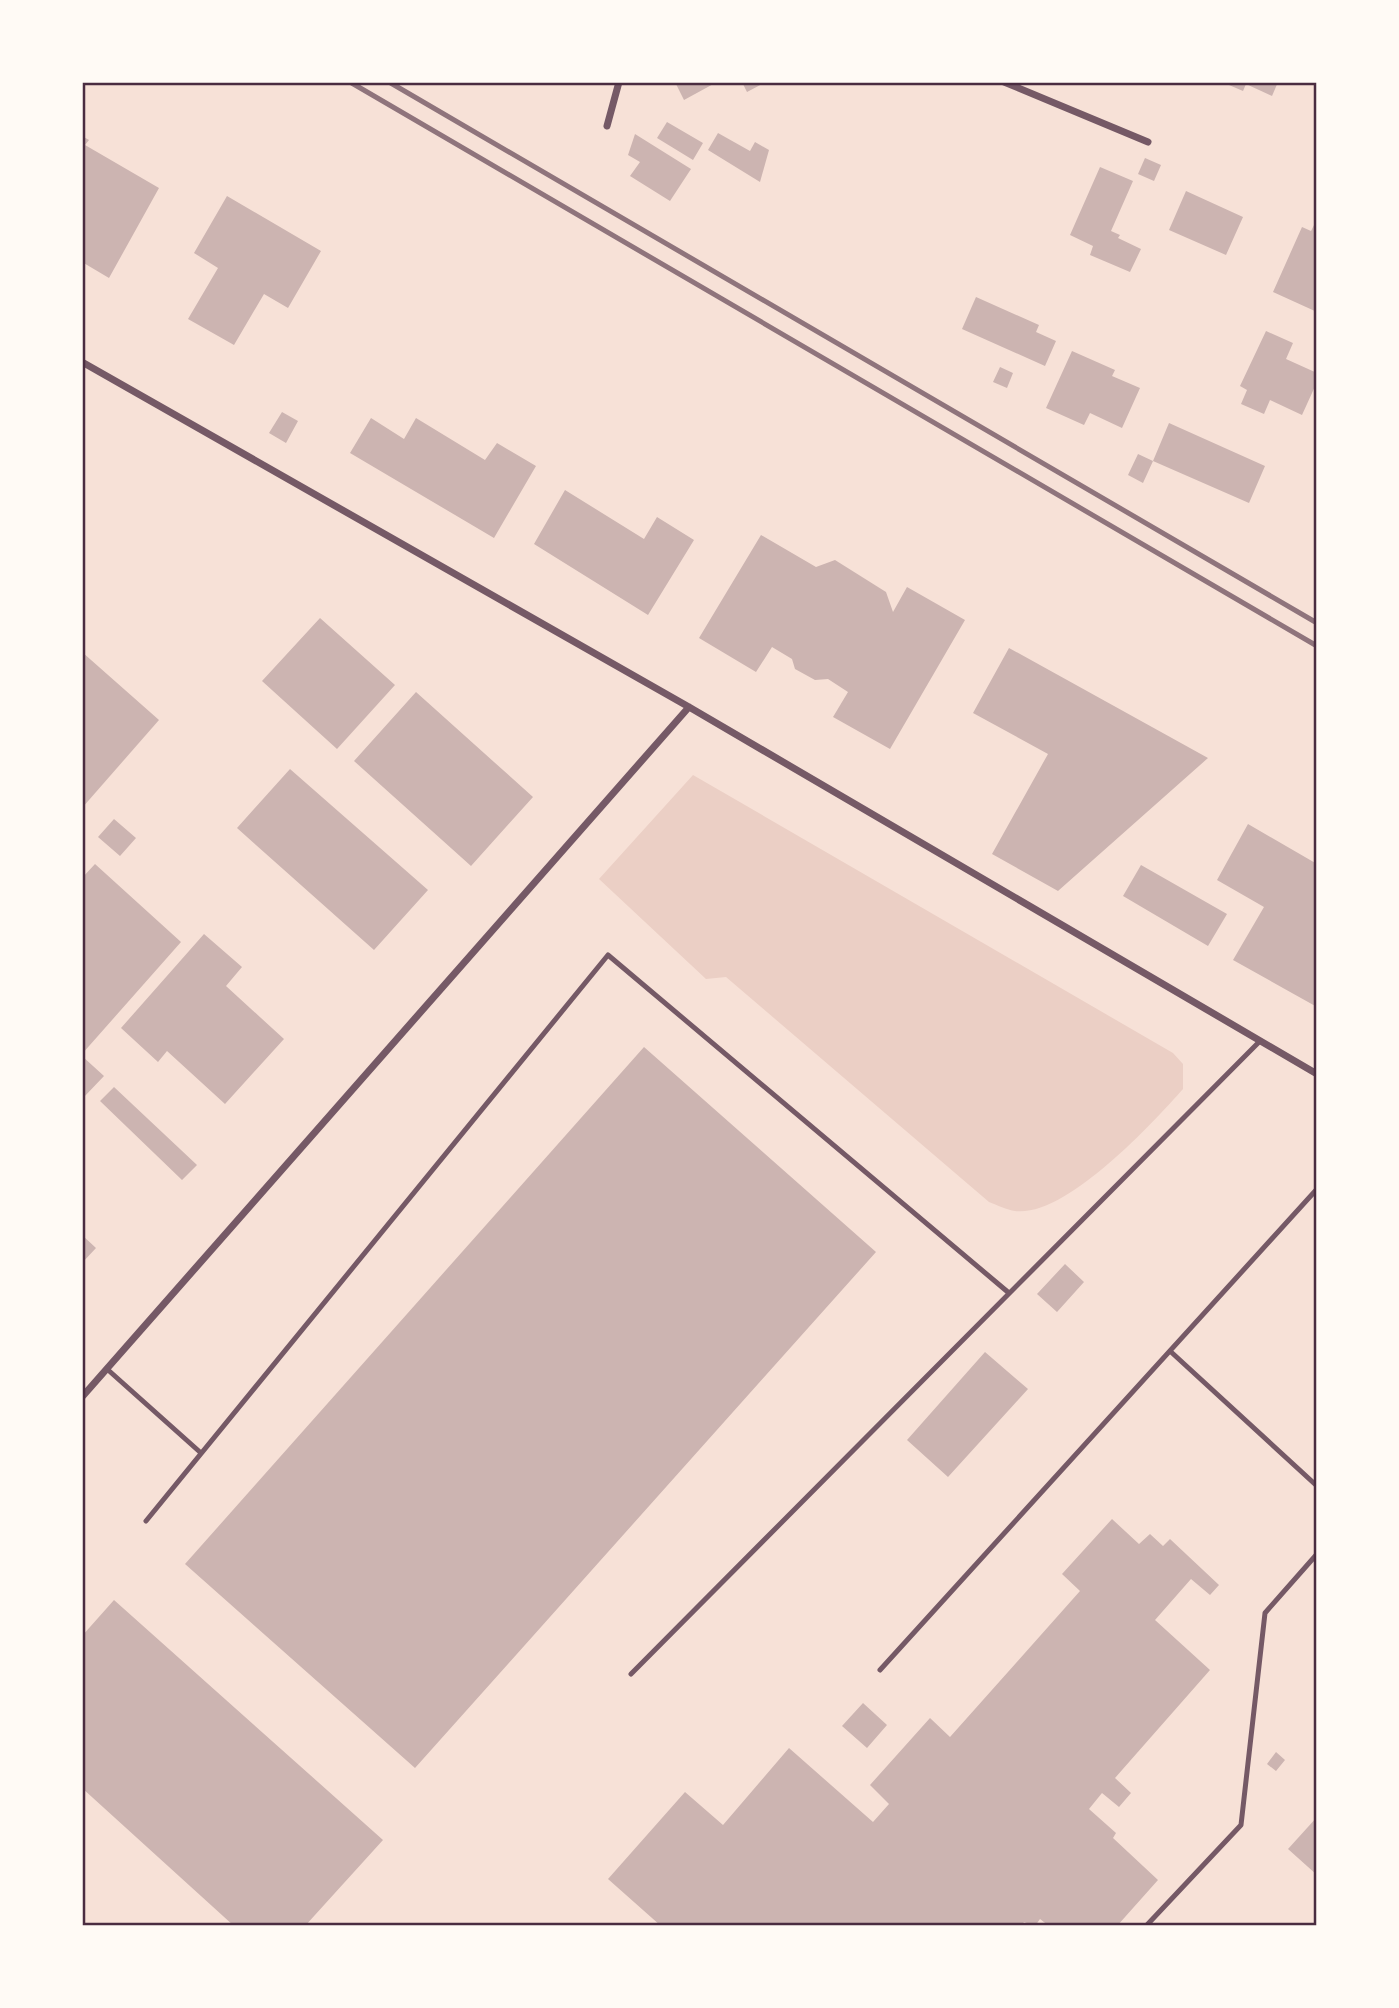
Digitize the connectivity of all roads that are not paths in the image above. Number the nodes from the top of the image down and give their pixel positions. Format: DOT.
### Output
graph roads {
  1 [pos="619,82"];
  2 [pos="1004,82"];
  3 [pos="607,126"];
  4 [pos="1148,142"];
  5 [pos="82,362"];
  6 [pos="689,707"];
  7 [pos="1259,1041"];
  8 [pos="1317,1074"];
  9 [pos="1317,1189"];
  10 [pos="1009,1293"];
  11 [pos="1170,1351"];
  12 [pos="107,1369"];
  13 [pos="82,1397"];
  14 [pos="201,1454"];
  15 [pos="1317,1486"];
  16 [pos="146,1521"];
  17 [pos="1317,1554"];
  18 [pos="880,1670"];
  19 [pos="631,1674"];
  20 [pos="1146,1926"];
  1 -- 3 [label="street"];
  2 -- 4 [label="street"];
  5 -- 6 [label="street"];
  6 -- 7 [label="street"];
  6 -- 12 [label="street"];
  7 -- 8 [label="street"];
  7 -- 10 [label="lane"];
  9 -- 11 [label="lane"];
  10 -- 14 [label="lane"];
  10 -- 19 [label="lane"];
  11 -- 15 [label="lane"];
  11 -- 18 [label="lane"];
  12 -- 13 [label="street"];
  12 -- 14 [label="lane"];
  14 -- 16 [label="lane"];
  17 -- 20 [label="lane"];
}
